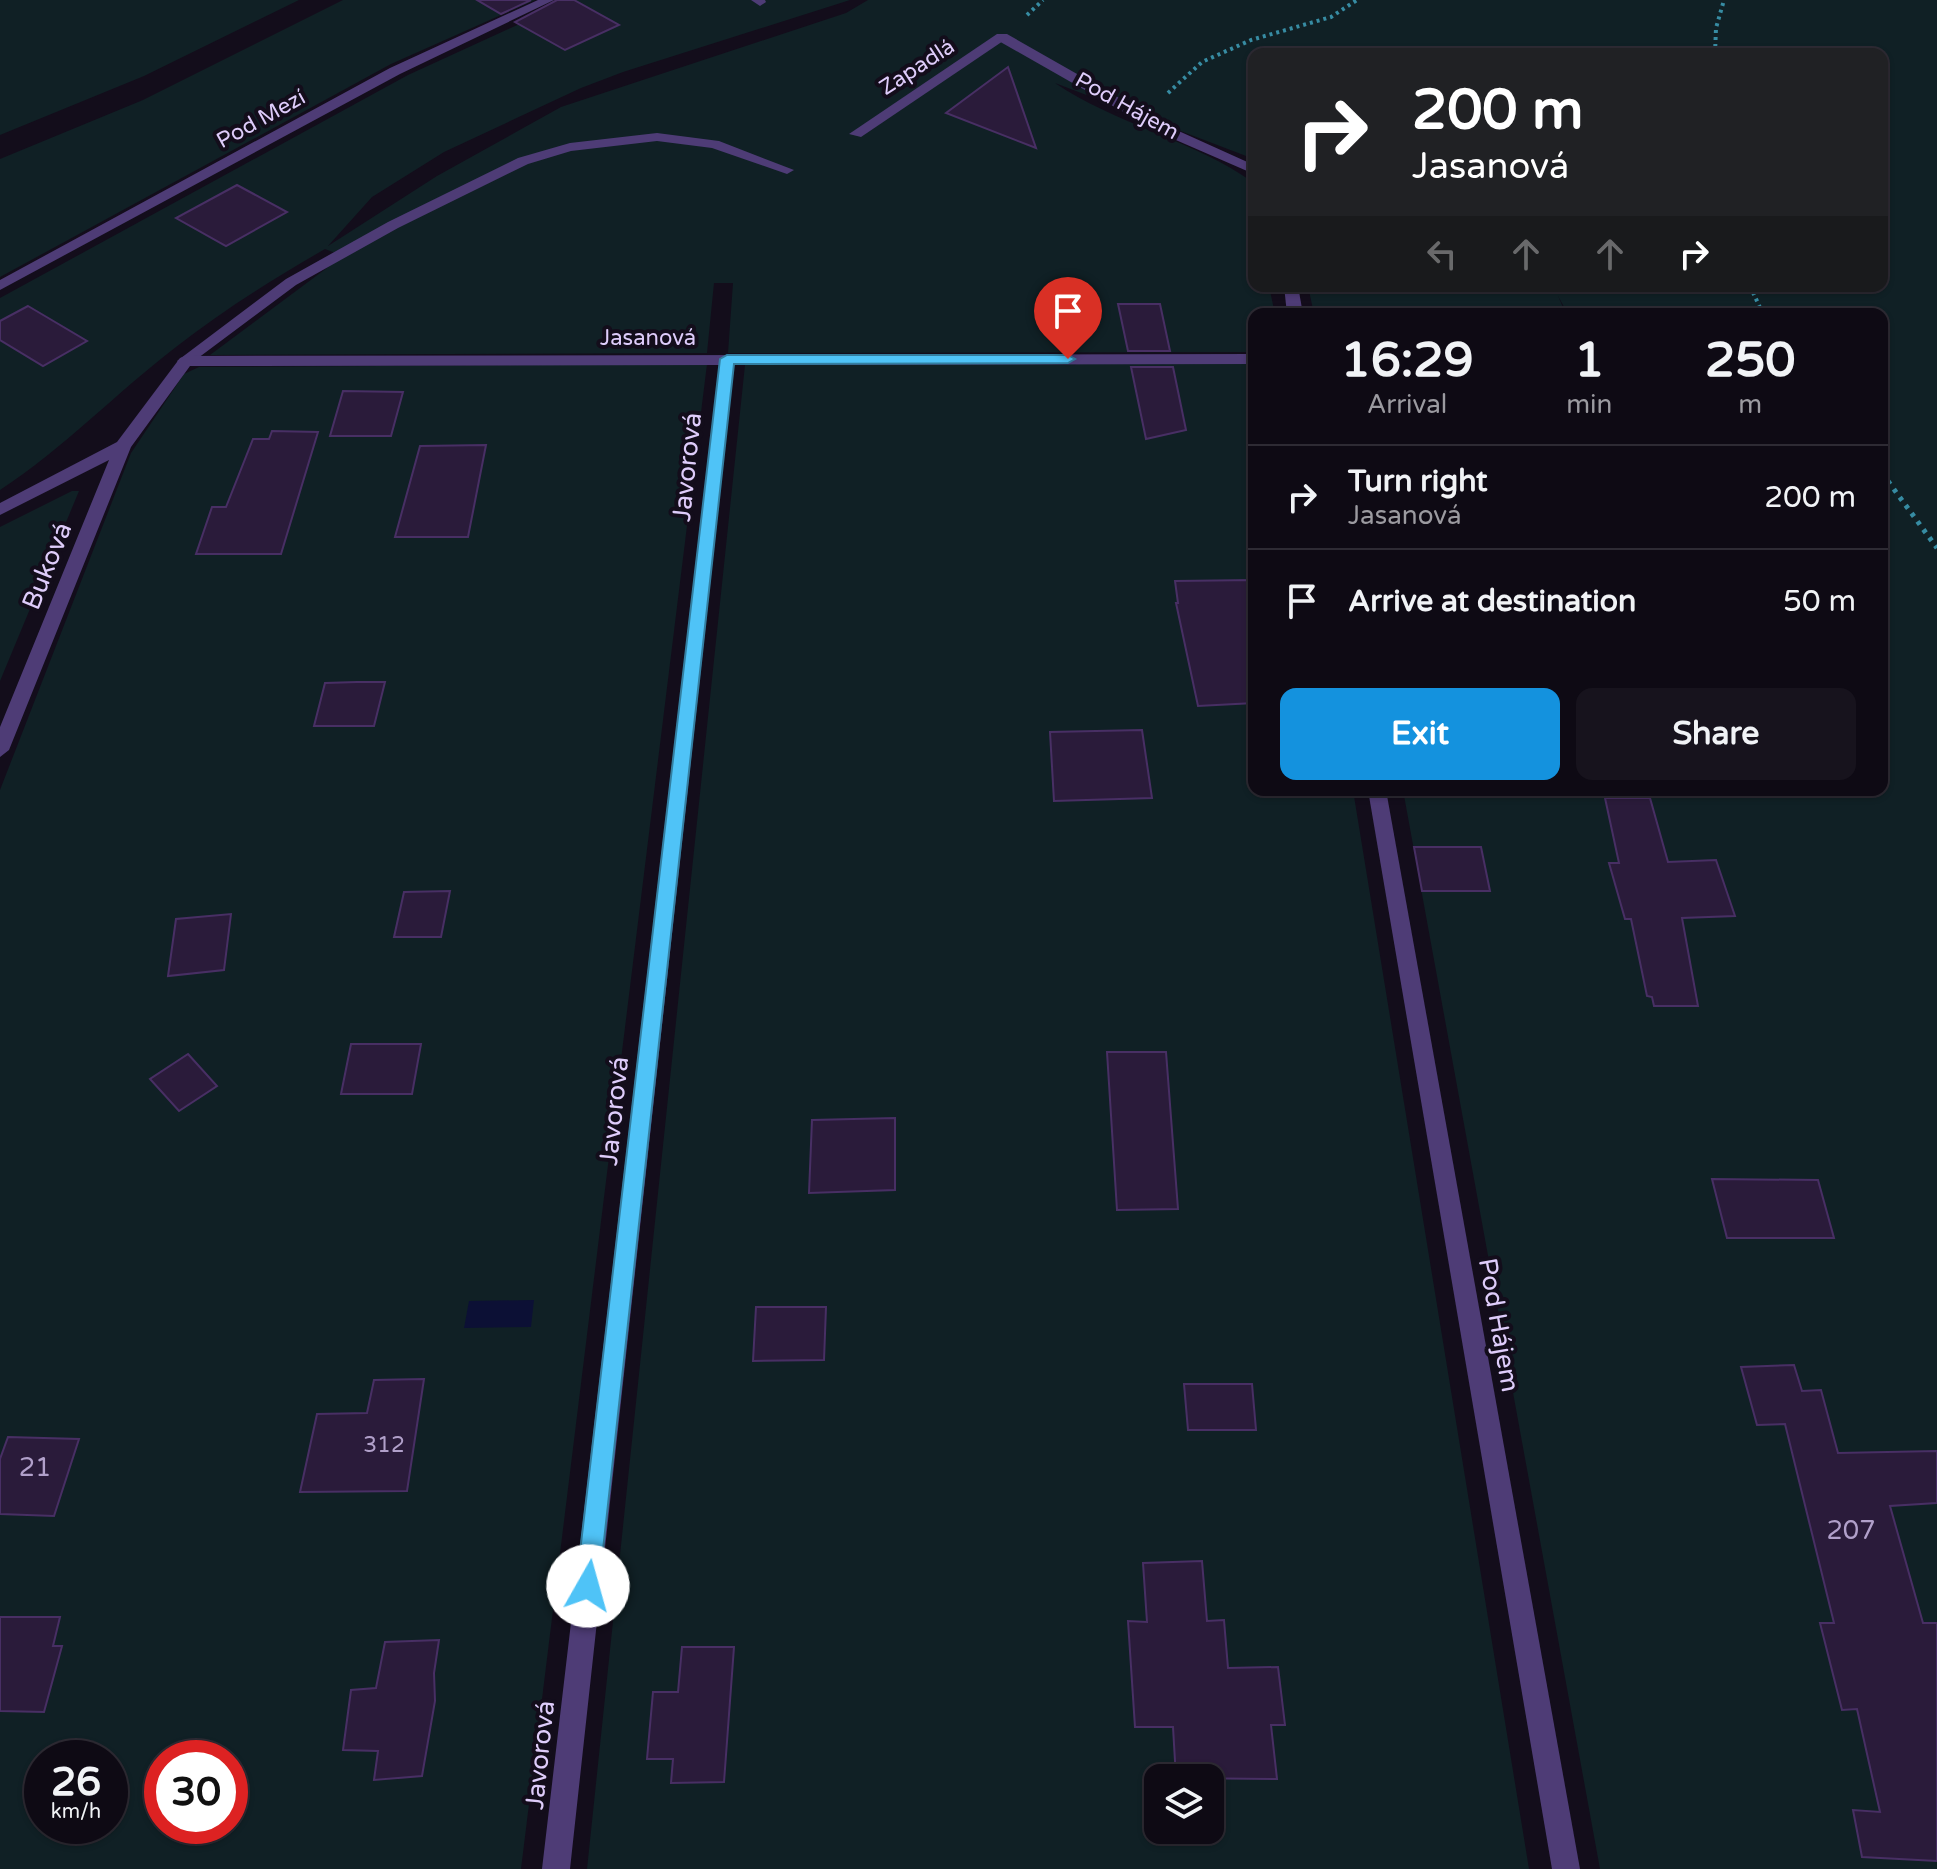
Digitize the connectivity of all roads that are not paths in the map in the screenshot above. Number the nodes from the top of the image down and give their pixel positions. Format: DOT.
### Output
graph roads {
  1 [pos="548,0"];
  2 [pos="1002,37"];
  3 [pos="856,134"];
  4 [pos="1248,167"];
  5 [pos="787,170"];
  6 [pos="0,286"];
  7 [pos="727,359"];
  8 [pos="1248,359"];
  9 [pos="185,361"];
  10 [pos="123,446"];
  11 [pos="0,510"];
  12 [pos="0,750"];
  13 [pos="1378,796"];
  14 [pos="556,1869"];
  15 [pos="1566,1869"];
  1 -- 6 [label="street, Pod Mezí"];
  2 -- 3 [label="street, Zapadlá"];
  2 -- 4 [label="street, Pod Hájem"];
  5 -- 9 [label="street"];
  7 -- 8 [label="street, Jasanová"];
  7 -- 9 [label="street, Jasanová"];
  7 -- 14 [label="street, Javorová"];
  9 -- 10 [label="street"];
  10 -- 11 [label="street"];
  10 -- 12 [label="street, Buková"];
  13 -- 15 [label="street, Pod Hájem"];
}
